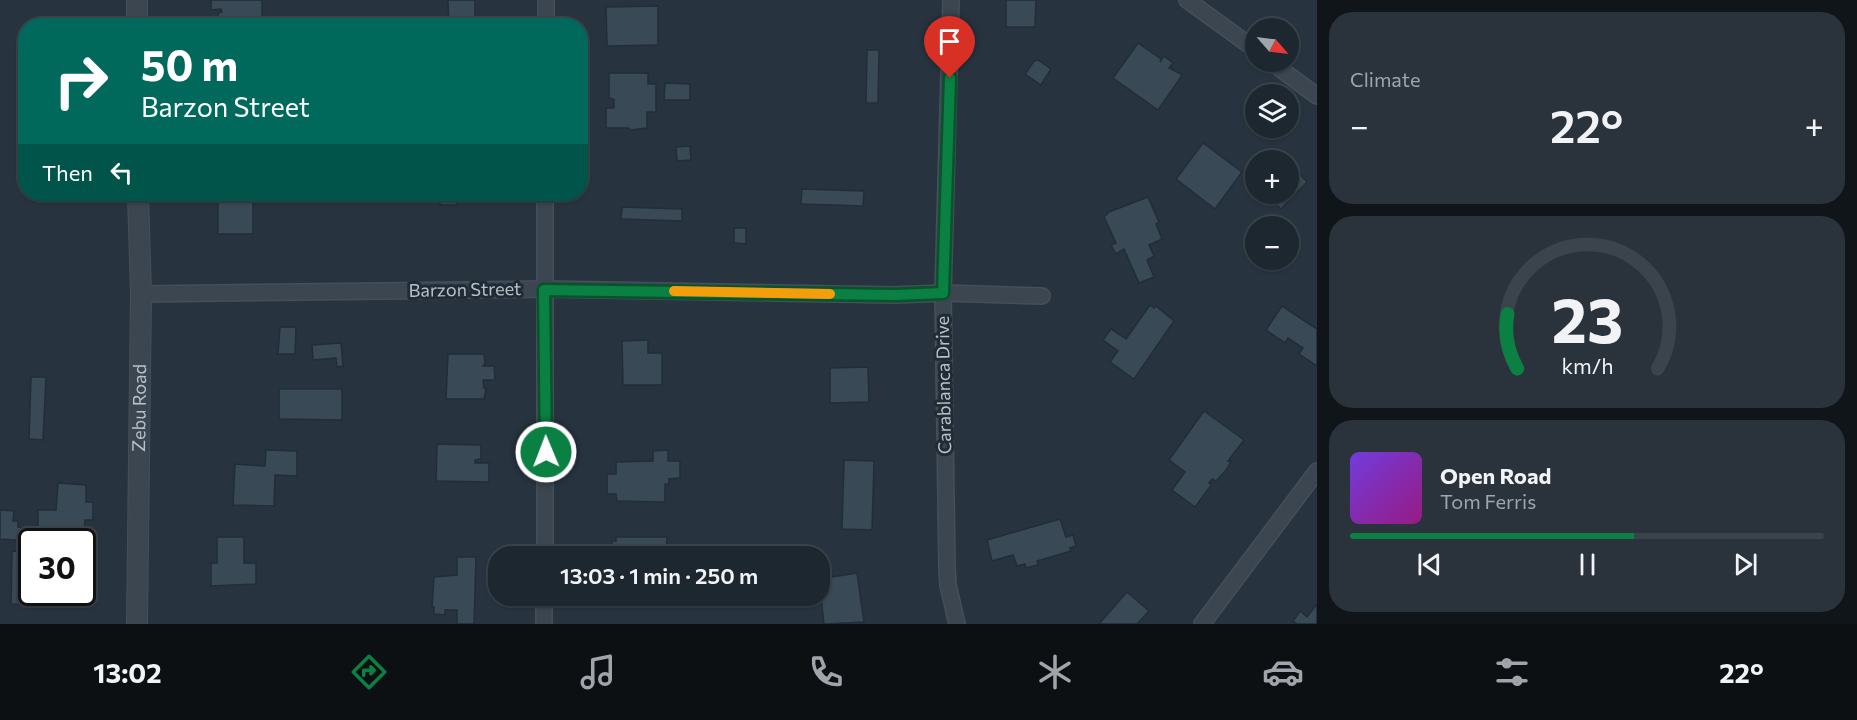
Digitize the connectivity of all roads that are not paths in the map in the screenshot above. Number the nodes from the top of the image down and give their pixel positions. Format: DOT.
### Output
graph roads {
  1 [pos="137,0"];
  2 [pos="546,0"];
  3 [pos="951,0"];
  4 [pos="1187,0"];
  5 [pos="137,18"];
  6 [pos="546,18"];
  7 [pos="1245,42"];
  8 [pos="1285,72"];
  9 [pos="1317,96"];
  10 [pos="138,201"];
  11 [pos="545,201"];
  12 [pos="544,290"];
  13 [pos="943,293"];
  14 [pos="141,294"];
  15 [pos="1042,296"];
  16 [pos="1317,471"];
  17 [pos="545,546"];
  18 [pos="544,606"];
  19 [pos="137,624"];
  20 [pos="544,624"];
  21 [pos="957,624"];
  22 [pos="1202,624"];
  1 -- 5 [label="street"];
  2 -- 6 [label="street"];
  3 -- 13 [label="street, Carablanca Drive"];
  4 -- 7 [label="street"];
  8 -- 9 [label="street"];
  10 -- 14 [label="street, Zebu Road"];
  11 -- 12 [label="street"];
  12 -- 13 [label="street, Barzon Street"];
  12 -- 14 [label="street, Barzon Street"];
  12 -- 17 [label="street"];
  13 -- 15 [label="street, Barzon Street"];
  13 -- 21 [label="street, Carablanca Drive"];
  14 -- 19 [label="street, Zebu Road"];
  16 -- 22 [label="street"];
  18 -- 20 [label="street"];
}
